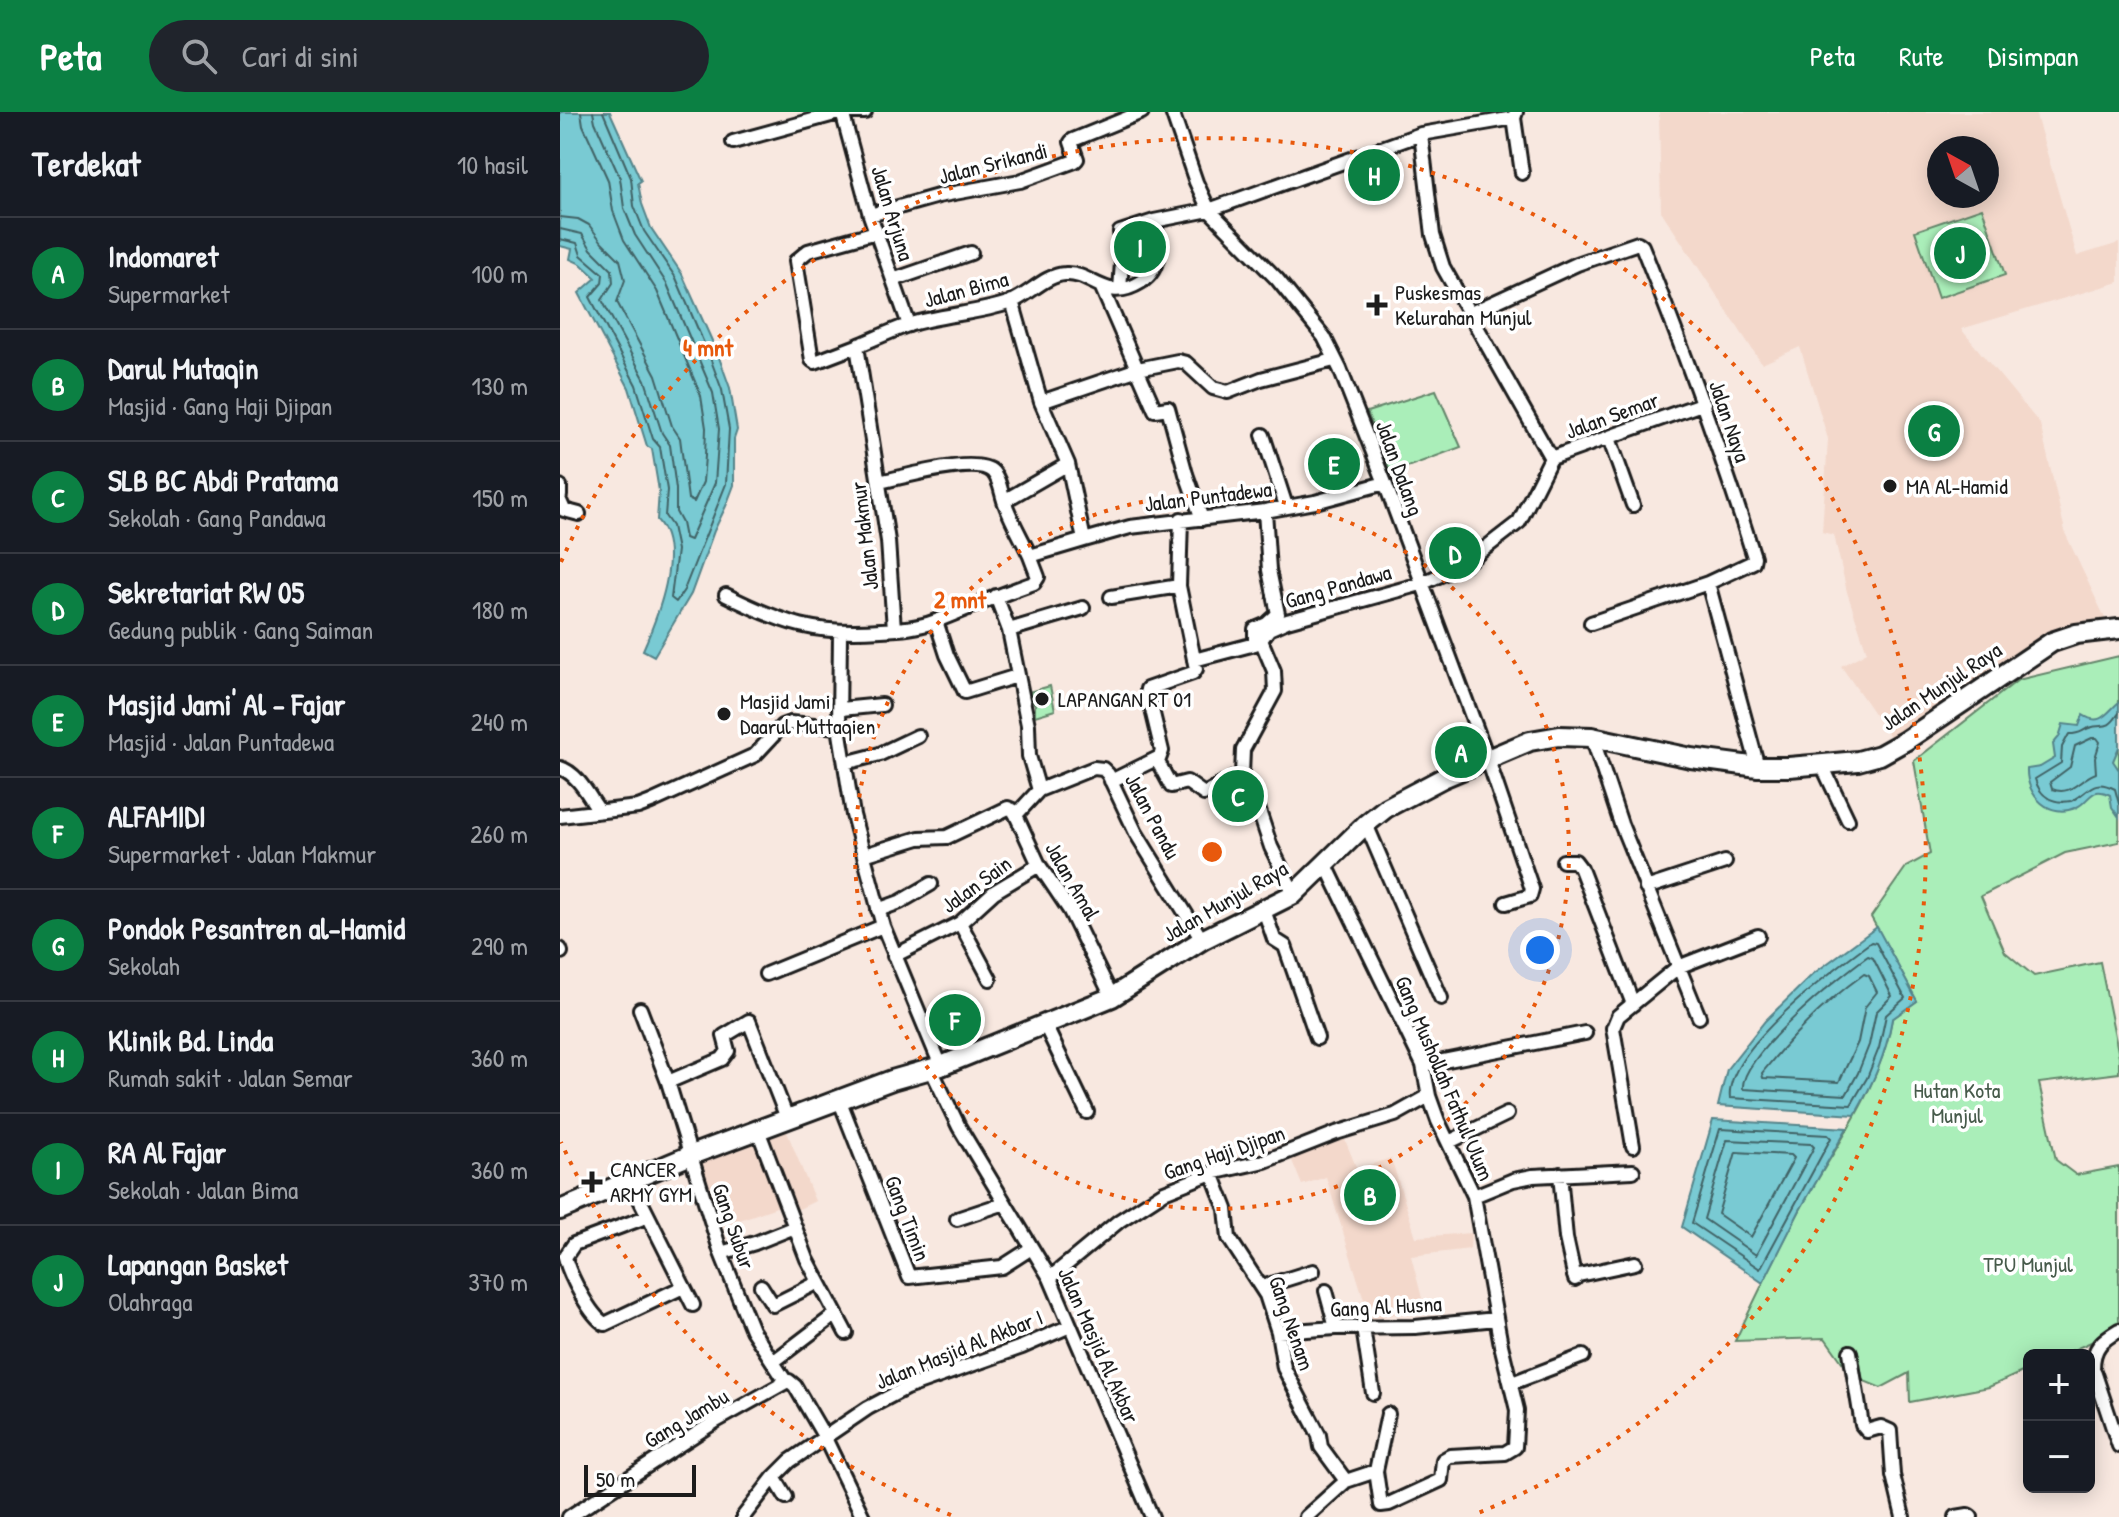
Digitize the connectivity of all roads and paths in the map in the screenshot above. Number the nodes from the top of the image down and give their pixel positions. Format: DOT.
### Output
graph roads {
  1 [pos="843,112"];
  2 [pos="865,112"];
  3 [pos="1142,112"];
  4 [pos="1172,112"];
  5 [pos="1515,115"];
  6 [pos="1421,134"];
  7 [pos="733,142"];
  8 [pos="1522,173"];
  9 [pos="1209,210"];
  10 [pos="870,215"];
  11 [pos="1154,221"];
  12 [pos="876,232"];
  13 [pos="971,253"];
  14 [pos="893,280"];
  15 [pos="1102,288"];
  16 [pos="1120,289"];
  17 [pos="1012,301"];
  18 [pos="1471,313"];
  19 [pos="909,325"];
  20 [pos="857,346"];
  21 [pos="1334,360"];
  22 [pos="1138,369"];
  23 [pos="1041,402"];
  24 [pos="1704,403"];
  25 [pos="1263,435"];
  26 [pos="1609,438"];
  27 [pos="1551,458"];
  28 [pos="1068,464"];
  29 [pos="879,482"];
  30 [pos="1385,483"];
  31 [pos="560,486"];
  32 [pos="560,498"];
  33 [pos="1004,501"];
  34 [pos="1633,505"];
  35 [pos="1286,506"];
  36 [pos="1265,511"];
  37 [pos="579,514"];
  38 [pos="1181,519"];
  39 [pos="1202,519"];
  40 [pos="1084,540"];
  41 [pos="1030,556"];
  42 [pos="1708,583"];
  43 [pos="1421,584"];
  44 [pos="1179,586"];
  45 [pos="726,595"];
  46 [pos="996,596"];
  47 [pos="1111,597"];
  48 [pos="1083,608"];
  49 [pos="936,621"];
  50 [pos="1591,623"];
  51 [pos="894,629"];
  52 [pos="2119,629"];
  53 [pos="1009,630"];
  54 [pos="840,633"];
  55 [pos="1194,660"];
  56 [pos="1017,676"];
  57 [pos="882,705"];
  58 [pos="841,709"];
  59 [pos="839,727"];
  60 [pos="918,736"];
  61 [pos="1592,737"];
  62 [pos="1487,757"];
  63 [pos="1158,758"];
  64 [pos="845,763"];
  65 [pos="1822,765"];
  66 [pos="1758,767"];
  67 [pos="560,768"];
  68 [pos="1242,774"];
  69 [pos="1111,781"];
  70 [pos="1039,790"];
  71 [pos="598,809"];
  72 [pos="1016,815"];
  73 [pos="560,816"];
  74 [pos="1848,820"];
  75 [pos="1366,824"];
  76 [pos="864,855"];
  77 [pos="1563,861"];
  78 [pos="1725,862"];
  79 [pos="1325,863"];
  80 [pos="1039,865"];
  81 [pos="931,884"];
  82 [pos="1646,888"];
  83 [pos="1294,894"];
  84 [pos="1506,903"];
  85 [pos="878,910"];
  86 [pos="1264,910"];
  87 [pos="960,923"];
  88 [pos="883,926"];
  89 [pos="1758,936"];
  90 [pos="1202,940"];
  91 [pos="894,956"];
  92 [pos="1678,967"];
  93 [pos="766,974"];
  94 [pos="990,979"];
  95 [pos="1112,997"];
  96 [pos="1441,998"];
  97 [pos="1633,1004"];
  98 [pos="640,1009"];
  99 [pos="1699,1017"];
  100 [pos="1045,1025"];
  101 [pos="1585,1033"];
  102 [pos="1317,1038"];
  103 [pos="1423,1065"];
  104 [pos="936,1068"];
  105 [pos="668,1082"];
  106 [pos="1429,1096"];
  107 [pos="839,1099"];
  108 [pos="1087,1112"];
  109 [pos="1507,1114"];
  110 [pos="787,1118"];
  111 [pos="758,1130"];
  112 [pos="1449,1142"];
  113 [pos="1633,1146"];
  114 [pos="691,1155"];
  115 [pos="1633,1171"];
  116 [pos="1212,1173"];
  117 [pos="1560,1174"];
  118 [pos="630,1180"];
  119 [pos="1474,1196"];
  120 [pos="1005,1203"];
  121 [pos="560,1210"];
  122 [pos="646,1217"];
  123 [pos="957,1219"];
  124 [pos="795,1227"];
  125 [pos="1030,1249"];
  126 [pos="721,1253"];
  127 [pos="1635,1263"];
  128 [pos="1313,1271"];
  129 [pos="1050,1278"];
  130 [pos="819,1282"];
  131 [pos="761,1286"];
  132 [pos="683,1287"];
  133 [pos="1262,1287"];
  134 [pos="1326,1291"];
  135 [pos="693,1305"];
  136 [pos="836,1314"];
  137 [pos="1496,1319"];
  138 [pos="1070,1326"];
  139 [pos="1336,1328"];
  140 [pos="1363,1328"];
  141 [pos="2119,1330"];
  142 [pos="1278,1332"];
  143 [pos="846,1333"];
  144 [pos="1850,1352"];
  145 [pos="1583,1356"];
  146 [pos="773,1362"];
  147 [pos="786,1382"];
  148 [pos="1512,1383"];
  149 [pos="1373,1393"];
  150 [pos="1388,1414"];
  151 [pos="824,1436"];
  152 [pos="2119,1446"];
  153 [pos="1376,1471"];
  154 [pos="774,1477"];
  155 [pos="1346,1481"];
  156 [pos="786,1497"];
  157 [pos="1389,1510"];
  158 [pos="569,1517"];
  159 [pos="743,1517"];
  160 [pos="863,1517"];
  161 [pos="1152,1517"];
  162 [pos="1306,1517"];
  163 [pos="1903,1517"];
  164 [pos="1956,1517"];
  165 [pos="1971,1517"];
  1 -- 2 [label="street"];
  1 -- 7 [label="street"];
  1 -- 10 [label="street, Jalan Arjuna"];
  3 -- 10 [label="street, Jalan Srikandi"];
  4 -- 9 [label="street, Jalan Dalang"];
  5 -- 6 [label="street"];
  5 -- 8 [label="street"];
  6 -- 9 [label="street"];
  6 -- 18 [label="street, Jalan Semar"];
  9 -- 11 [label="street"];
  9 -- 21 [label="street, Jalan Dalang"];
  10 -- 12 [label="street, Jalan Arjuna"];
  11 -- 16 [label="street"];
  11 -- 16 [label="street"];
  12 -- 14 [label="street, Jalan Arjuna"];
  12 -- 20 [label="street"];
  13 -- 14 [label="street"];
  14 -- 19 [label="street, Jalan Arjuna"];
  15 -- 16 [label="street, Jalan Bima"];
  15 -- 17 [label="street, Jalan Bima"];
  15 -- 22 [label="street"];
  17 -- 19 [label="street, Jalan Bima"];
  17 -- 23 [label="street"];
  18 -- 24 [label="street, Jalan Naya"];
  18 -- 27 [label="street, Jalan Semar"];
  19 -- 20 [label="street"];
  20 -- 29 [label="street, Jalan Makmur"];
  21 -- 22 [label="street"];
  21 -- 30 [label="street, Jalan Dalang"];
  22 -- 23 [label="street"];
  22 -- 39 [label="street"];
  23 -- 28 [label="street"];
  24 -- 26 [label="street, Jalan Semar"];
  24 -- 42 [label="street, Jalan Naya"];
  25 -- 35 [label="street"];
  26 -- 27 [label="street, Jalan Semar"];
  26 -- 34 [label="street"];
  27 -- 43 [label="street"];
  28 -- 33 [label="street"];
  28 -- 40 [label="street"];
  29 -- 33 [label="street"];
  29 -- 51 [label="street, Jalan Makmur"];
  30 -- 35 [label="street, Jalan Puntadewa"];
  30 -- 43 [label="street, Jalan Dalang"];
  31 -- 32 [label="street"];
  32 -- 37 [label="street"];
  33 -- 41 [label="street"];
  35 -- 36 [label="street, Jalan Puntadewa"];
  36 -- 39 [label="street, Jalan Puntadewa"];
  36 -- 55 [label="street"];
  38 -- 39 [label="street, Jalan Puntadewa"];
  38 -- 40 [label="street, Jalan Puntadewa"];
  38 -- 44 [label="street"];
  40 -- 41 [label="street, Jalan Puntadewa"];
  41 -- 46 [label="street"];
  42 -- 50 [label="street"];
  42 -- 66 [label="street"];
  43 -- 62 [label="street, Jalan Dalang"];
  43 -- 68 [label="street, Gang Pandawa"];
  44 -- 47 [label="street"];
  44 -- 55 [label="street"];
  45 -- 54 [label="street"];
  46 -- 49 [label="street"];
  46 -- 53 [label="street"];
  48 -- 53 [label="street"];
  49 -- 51 [label="street"];
  49 -- 56 [label="street"];
  51 -- 54 [label="street"];
  52 -- 65 [label="street, Jalan Munjul Raya"];
  53 -- 56 [label="street"];
  54 -- 58 [label="street"];
  55 -- 63 [label="street"];
  56 -- 70 [label="street"];
  57 -- 58 [label="street"];
  58 -- 59 [label="street"];
  59 -- 64 [label="street"];
  59 -- 71 [label="street"];
  60 -- 64 [label="street"];
  61 -- 62 [label="street, Jalan Munjul Raya"];
  61 -- 66 [label="street, Jalan Munjul Raya"];
  61 -- 82 [label="street"];
  62 -- 75 [label="street, Jalan Munjul Raya"];
  62 -- 84 [label="street, Jalan Dalang"];
  63 -- 68 [label="street"];
  63 -- 69 [label="street"];
  64 -- 76 [label="street"];
  65 -- 66 [label="street, Jalan Munjul Raya"];
  65 -- 74 [label="street"];
  67 -- 71 [label="street"];
  68 -- 83 [label="street"];
  69 -- 70 [label="street, Jalan Pandu"];
  69 -- 90 [label="street, Jalan Pandu"];
  70 -- 72 [label="street"];
  71 -- 73 [label="street"];
  72 -- 76 [label="street"];
  72 -- 80 [label="street, Jalan Amal"];
  75 -- 79 [label="street, Jalan Munjul Raya"];
  75 -- 96 [label="street"];
  76 -- 85 [label="street"];
  77 -- 97 [label="street"];
  78 -- 82 [label="street"];
  79 -- 83 [label="street, Jalan Munjul Raya"];
  79 -- 103 [label="street, Gang Mushollah Fathul Ulum"];
  80 -- 87 [label="street, Jalan Sain"];
  80 -- 95 [label="street, Jalan Amal"];
  81 -- 85 [label="street"];
  82 -- 92 [label="street"];
  83 -- 86 [label="street, Jalan Munjul Raya"];
  85 -- 88 [label="street"];
  86 -- 90 [label="street, Jalan Munjul Raya"];
  86 -- 102 [label="street"];
  87 -- 91 [label="street, Jalan Sain"];
  87 -- 94 [label="street"];
  88 -- 91 [label="street"];
  88 -- 93 [label="street"];
  89 -- 92 [label="street"];
  90 -- 95 [label="street, Jalan Munjul Raya"];
  91 -- 104 [label="street"];
  92 -- 97 [label="street"];
  92 -- 99 [label="street"];
  95 -- 100 [label="street, Jalan Munjul Raya"];
  97 -- 113 [label="street"];
  98 -- 105 [label="street, Gang Subur"];
  100 -- 104 [label="street, Jalan Munjul Raya"];
  100 -- 108 [label="street"];
  101 -- 103 [label="street"];
  103 -- 106 [label="street, Gang Mushollah Fathul Ulum"];
  104 -- 107 [label="street, Jalan Munjul Raya"];
  104 -- 120 [label="street, Jalan Masjid Al Akbar"];
  105 -- 110 [label="street"];
  105 -- 114 [label="street, Gang Subur"];
  106 -- 112 [label="street, Gang Mushollah Fathul Ulum"];
  106 -- 116 [label="street, Gang Haji Djipan"];
  107 -- 110 [label="street, Jalan Munjul Raya"];
  107 -- 125 [label="street, Gang Timin"];
  109 -- 112 [label="street"];
  110 -- 111 [label="street, Jalan Munjul Raya"];
  111 -- 114 [label="street, Jalan Munjul Raya"];
  111 -- 124 [label="street"];
  112 -- 119 [label="street, Gang Mushollah Fathul Ulum"];
  114 -- 118 [label="street, Jalan Munjul Raya"];
  114 -- 126 [label="street, Gang Subur"];
  115 -- 117 [label="street"];
  116 -- 129 [label="street, Gang Haji Djipan"];
  116 -- 133 [label="street, Gang Nenam"];
  117 -- 119 [label="street"];
  117 -- 127 [label="street"];
  118 -- 121 [label="street, Jalan Munjul Raya"];
  118 -- 122 [label="street"];
  119 -- 137 [label="street, Gang Mushollah Fathul Ulum"];
  120 -- 123 [label="street"];
  120 -- 125 [label="street, Jalan Masjid Al Akbar"];
  122 -- 132 [label="street"];
  122 -- 132 [label="street"];
  124 -- 126 [label="street"];
  124 -- 130 [label="street"];
  125 -- 129 [label="street, Jalan Masjid Al Akbar"];
  126 -- 146 [label="street, Gang Subur"];
  128 -- 133 [label="street"];
  129 -- 138 [label="street, Jalan Masjid Al Akbar"];
  130 -- 131 [label="street"];
  130 -- 136 [label="street"];
  132 -- 135 [label="street"];
  133 -- 142 [label="street, Gang Nenam"];
  134 -- 139 [label="street"];
  136 -- 143 [label="street"];
  136 -- 146 [label="street"];
  137 -- 140 [label="street, Gang Al Husna"];
  137 -- 148 [label="street"];
  138 -- 151 [label="street, Jalan Masjid Al Akbar I"];
  138 -- 161 [label="street, Jalan Masjid Al Akbar"];
  139 -- 140 [label="street, Gang Al Husna"];
  139 -- 142 [label="street, Gang Al Husna"];
  140 -- 149 [label="street"];
  141 -- 152 [label="street"];
  142 -- 155 [label="street, Gang Nenam"];
  144 -- 163 [label="street"];
  145 -- 148 [label="street"];
  146 -- 147 [label="street, Gang Subur"];
  147 -- 151 [label="street, Gang Subur"];
  147 -- 158 [label="street, Gang Jambu"];
  148 -- 157 [label="street"];
  150 -- 153 [label="street"];
  151 -- 154 [label="street, Jalan Masjid Al Akbar I"];
  151 -- 160 [label="street, Gang Subur"];
  153 -- 155 [label="street"];
  153 -- 157 [label="street"];
  154 -- 156 [label="street"];
  154 -- 159 [label="street, Jalan Masjid Al Akbar I"];
  155 -- 162 [label="street"];
  164 -- 165 [label="street"];
}
